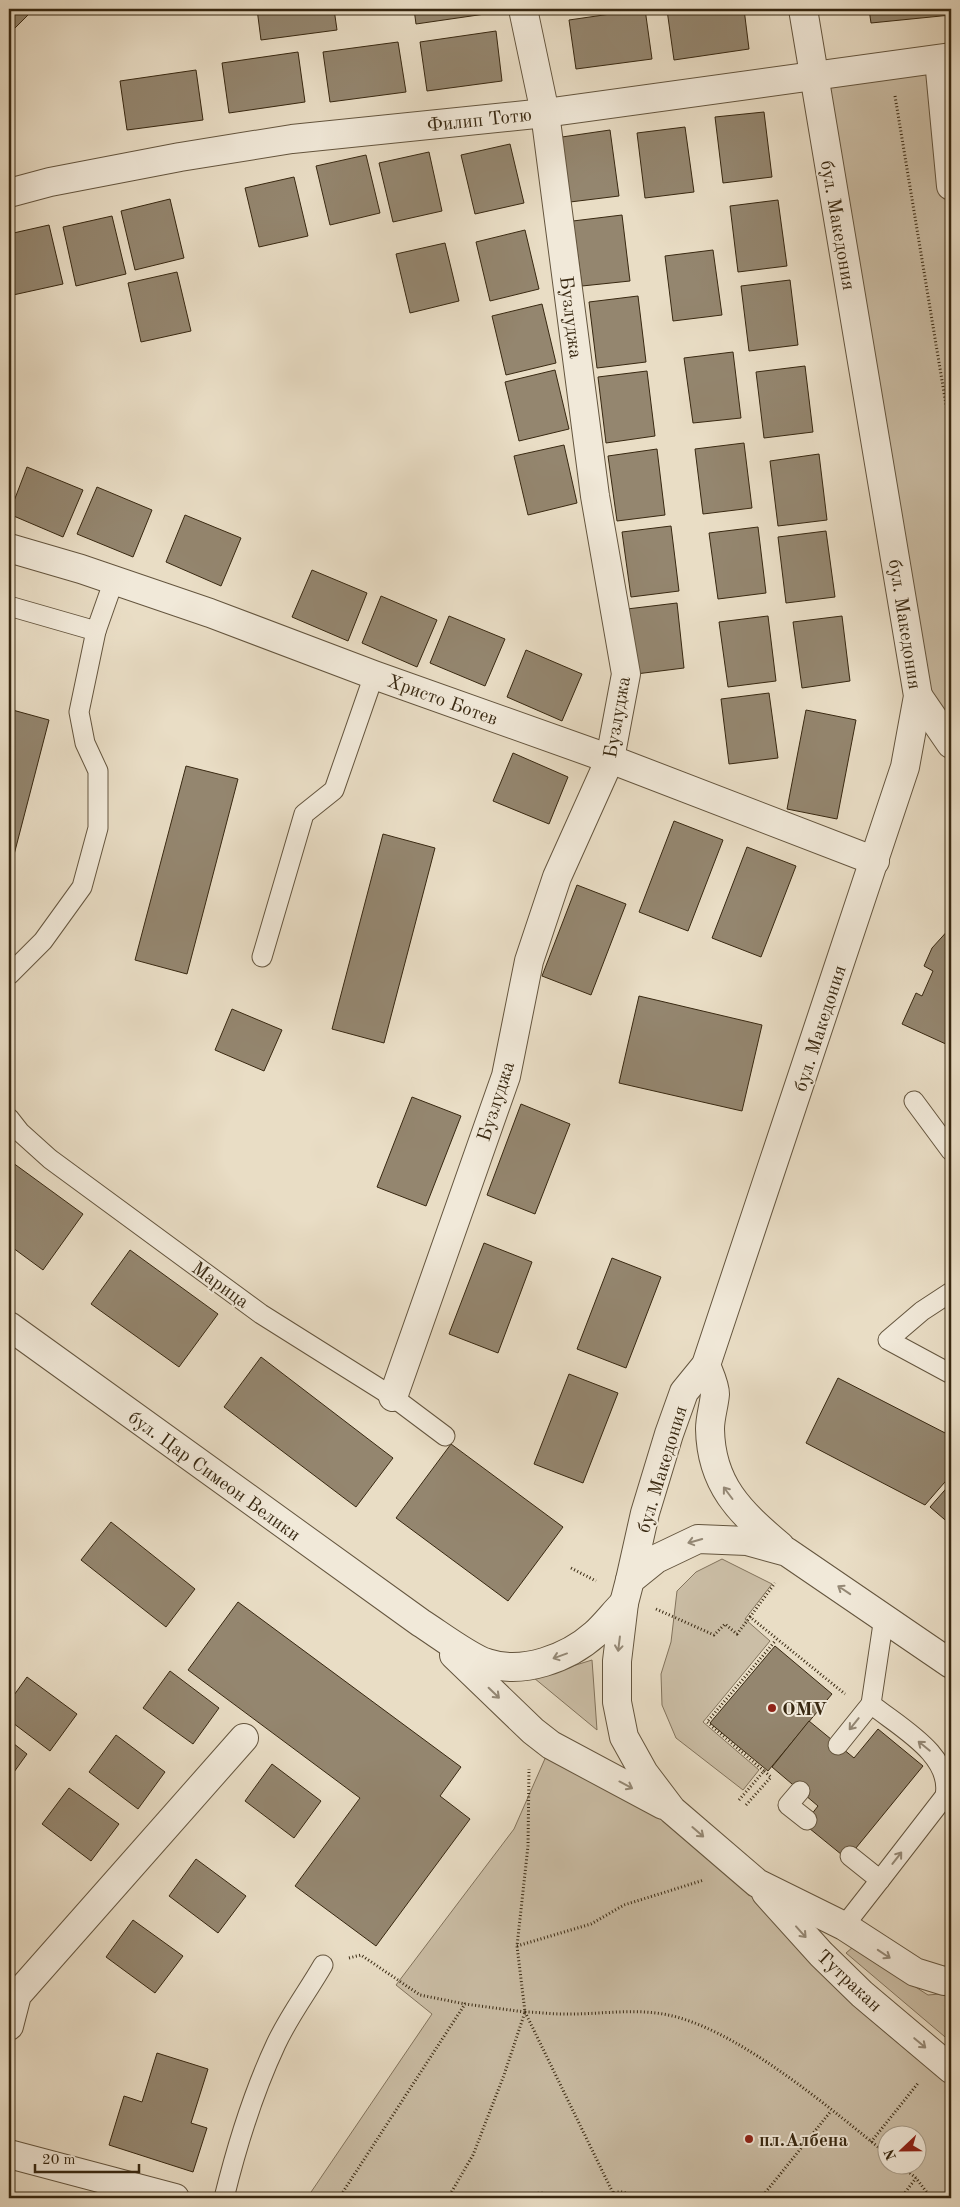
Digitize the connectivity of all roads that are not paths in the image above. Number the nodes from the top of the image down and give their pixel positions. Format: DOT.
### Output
graph roads {
  1 [pos="523,9"];
  2 [pos="802,9"];
  3 [pos="945,58"];
  4 [pos="814,76"];
  5 [pos="545,113"];
  6 [pos="951,186"];
  7 [pos="9,193"];
  8 [pos="9,548"];
  9 [pos="114,580"];
  10 [pos="9,606"];
  11 [pos="96,631"];
  12 [pos="374,675"];
  13 [pos="918,696"];
  14 [pos="951,744"];
  15 [pos="610,759"];
  16 [pos="874,861"];
  17 [pos="262,957"];
  18 [pos="9,975"];
  19 [pos="914,1101"];
  20 [pos="9,1118"];
  21 [pos="951,1150"];
  22 [pos="951,1292"];
  23 [pos="9,1326"];
  24 [pos="706,1365"];
  25 [pos="951,1374"];
  26 [pos="393,1397"];
  27 [pos="445,1436"];
  28 [pos="791,1554"];
  29 [pos="627,1593"];
  30 [pos="884,1617"];
  31 [pos="421,1623"];
  32 [pos="921,1642"];
  33 [pos="951,1650"];
  34 [pos="951,1664"];
  35 [pos="868,1707"];
  36 [pos="244,1738"];
  37 [pos="838,1745"];
  38 [pos="800,1790"];
  39 [pos="948,1799"];
  40 [pos="672,1810"];
  41 [pos="807,1820"];
  42 [pos="850,1856"];
  43 [pos="750,1876"];
  44 [pos="880,1880"];
  45 [pos="844,1926"];
  46 [pos="323,1965"];
  47 [pos="951,1980"];
  48 [pos="9,2026"];
  49 [pos="944,2064"];
  50 [pos="9,2154"];
  51 [pos="175,2198"];
  52 [pos="224,2198"];
  1 -- 5 [label="street, Бузлуджа"];
  2 -- 4 [label="street, бул. Македония"];
  3 -- 4 [label="street, Филип Тотю"];
  3 -- 6 [label="street"];
  4 -- 5 [label="street, Филип Тотю"];
  4 -- 13 [label="street, бул. Македония"];
  5 -- 7 [label="street, Филип Тотю"];
  5 -- 15 [label="street, Бузлуджа"];
  8 -- 9 [label="street, Христо Ботев"];
  9 -- 11 [label="lane"];
  9 -- 12 [label="street, Христо Ботев"];
  10 -- 11 [label="lane"];
  11 -- 18 [label="lane"];
  12 -- 15 [label="street, Христо Ботев"];
  12 -- 17 [label="lane"];
  13 -- 14 [label="street"];
  13 -- 16 [label="street, бул. Македония"];
  15 -- 16 [label="street, Христо Ботев"];
  15 -- 26 [label="street, Бузлуджа"];
  16 -- 24 [label="street, бул. Македония"];
  19 -- 21 [label="lane"];
  20 -- 26 [label="lane, Марица"];
  22 -- 25 [label="lane"];
  23 -- 31 [label="street, бул. Цар Симеон Велики"];
  28 -- 24 [label="street, бул. Македония, one-way"];
  24 -- 29 [label="street, бул. Македония"];
  26 -- 27 [label="lane, Марица"];
  28 -- 29 [label="street, бул. Цар Симеон Велики, one-way"];
  30 -- 28 [label="street, one-way"];
  29 -- 31 [label="street, бул. Цар Симеон Велики, one-way"];
  29 -- 40 [label="street, бул. Македония, one-way"];
  30 -- 32 [label="street"];
  30 -- 35 [label="lane"];
  31 -- 40 [label="street, бул. Цар Симеон Велики, one-way"];
  32 -- 33 [label="street"];
  32 -- 34 [label="street"];
  35 -- 37 [label="lane, one-way"];
  39 -- 35 [label="lane, one-way"];
  36 -- 48 [label="street"];
  38 -- 41 [label="lane"];
  44 -- 39 [label="lane, one-way"];
  40 -- 43 [label="street, one-way"];
  42 -- 44 [label="lane"];
  43 -- 45 [label="street"];
  43 -- 49 [label="street, Тутракан, one-way"];
  44 -- 45 [label="lane"];
  45 -- 47 [label="street, one-way"];
  46 -- 52 [label="lane"];
  50 -- 51 [label="street"];
}
